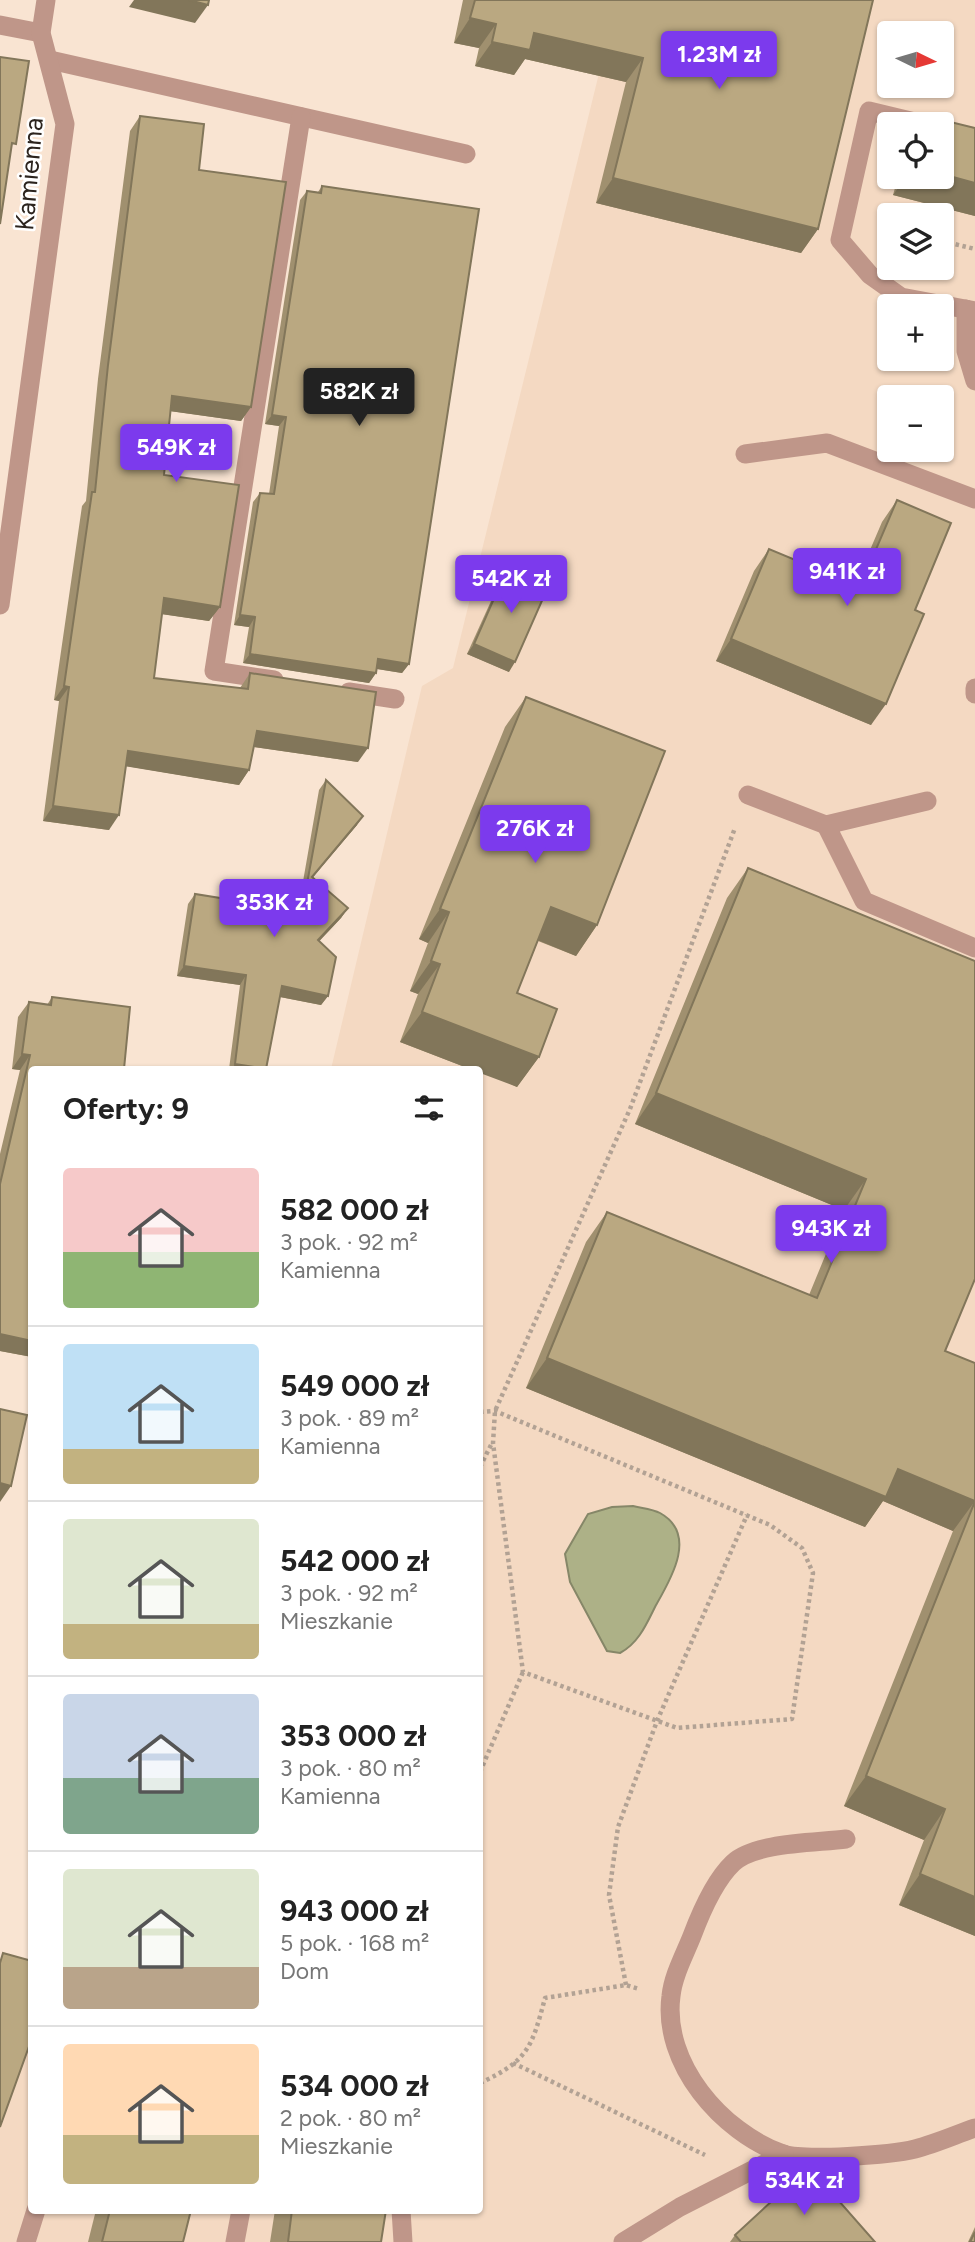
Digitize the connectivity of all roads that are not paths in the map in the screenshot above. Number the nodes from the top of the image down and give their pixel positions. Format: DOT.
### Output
graph roads {
  1 [pos="46,0"];
  2 [pos="0,25"];
  3 [pos="41,33"];
  4 [pos="50,60"];
  5 [pos="877,113"];
  6 [pos="301,117"];
  7 [pos="466,154"];
  8 [pos="970,310"];
  9 [pos="975,381"];
  10 [pos="745,454"];
  11 [pos="975,499"];
  12 [pos="0,605"];
  13 [pos="292,683"];
  14 [pos="975,688"];
  15 [pos="331,689"];
  16 [pos="975,694"];
  17 [pos="395,699"];
  18 [pos="748,795"];
  19 [pos="927,801"];
  20 [pos="826,825"];
  21 [pos="975,948"];
  22 [pos="846,1839"];
  23 [pos="975,2128"];
  24 [pos="784,2154"];
  25 [pos="35,2214"];
  26 [pos="241,2214"];
  27 [pos="401,2214"];
  28 [pos="26,2242"];
  29 [pos="235,2242"];
  30 [pos="403,2242"];
  31 [pos="622,2242"];
  1 -- 3 [label="street, Kamienna"];
  2 -- 3 [label="street"];
  3 -- 4 [label="street, Kamienna"];
  4 -- 6 [label="street"];
  4 -- 12 [label="street, Kamienna"];
  5 -- 8 [label="street"];
  6 -- 7 [label="street"];
  6 -- 13 [label="street"];
  8 -- 9 [label="street"];
  10 -- 11 [label="street"];
  14 -- 16 [label="street"];
  15 -- 17 [label="street"];
  18 -- 20 [label="street"];
  19 -- 20 [label="street"];
  20 -- 21 [label="street"];
  22 -- 24 [label="street"];
  23 -- 24 [label="street"];
  24 -- 31 [label="street"];
  25 -- 28 [label="street"];
  26 -- 29 [label="street"];
  27 -- 30 [label="street"];
}
